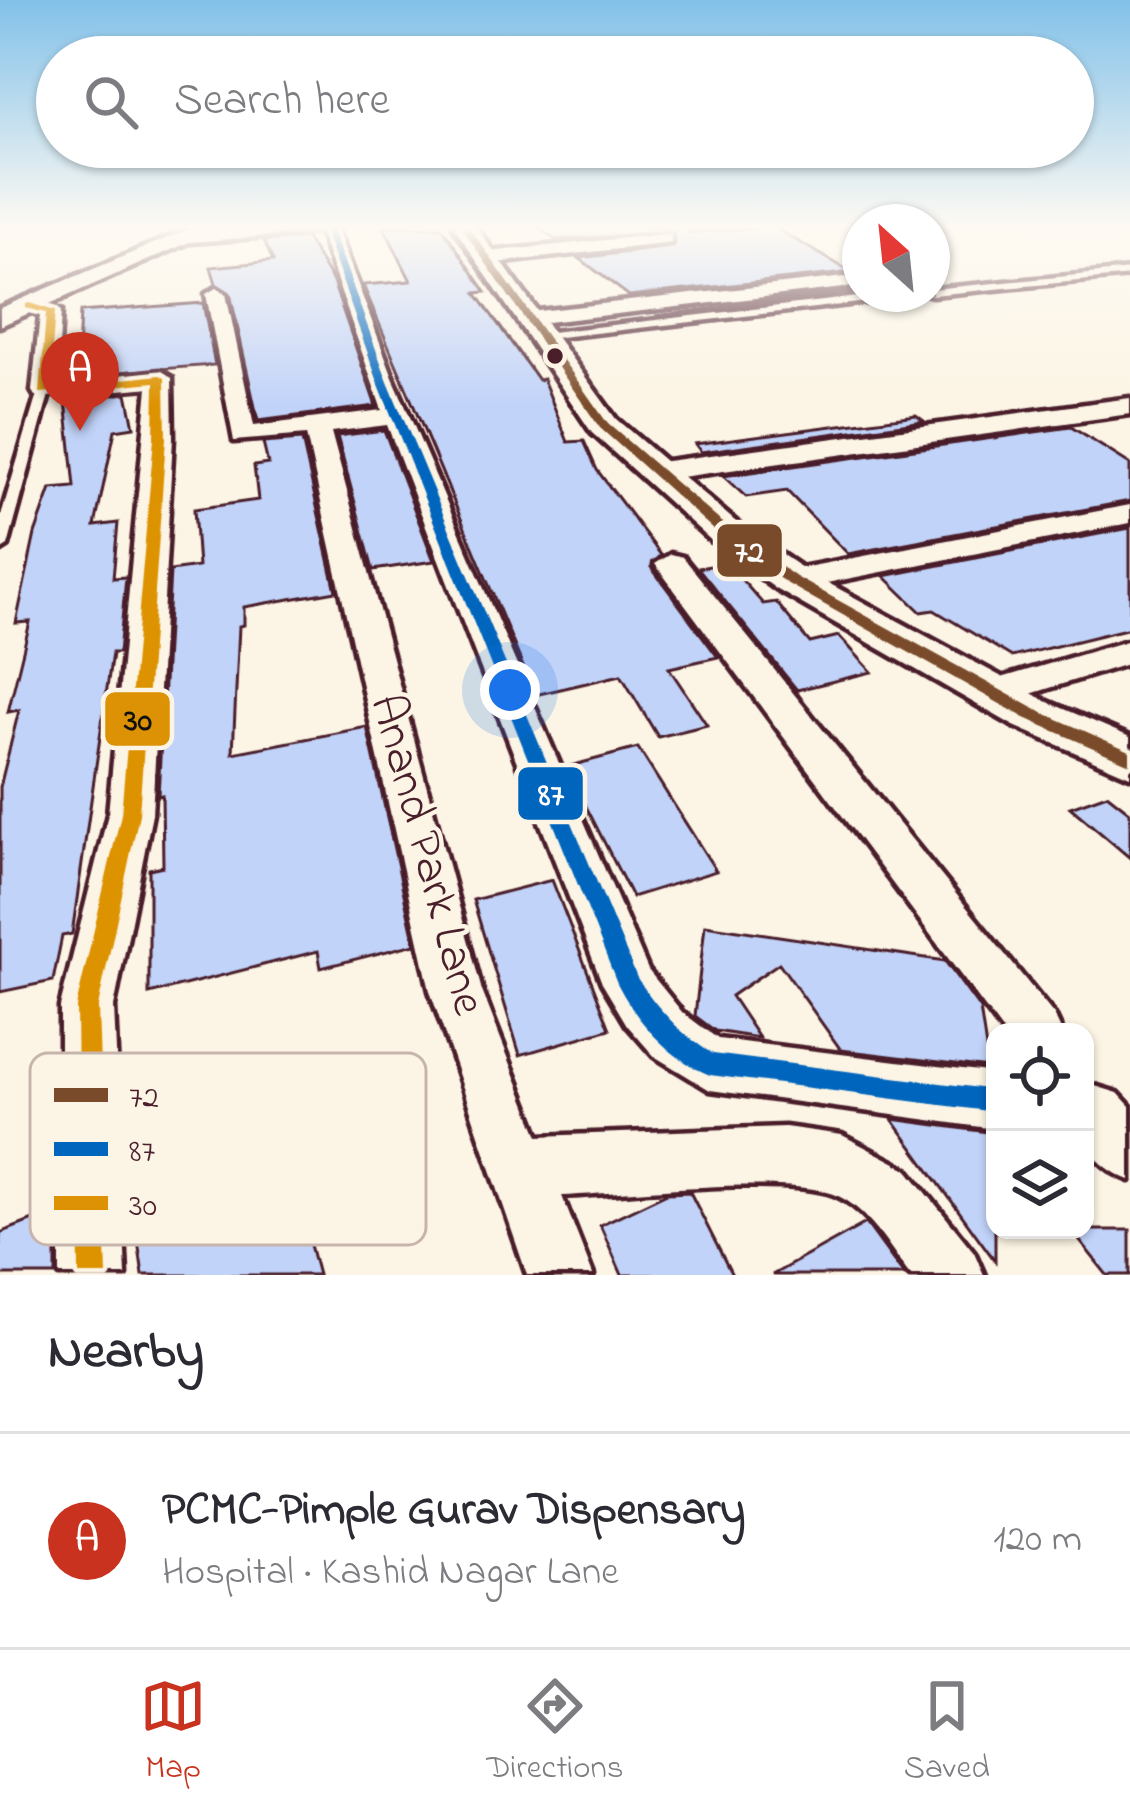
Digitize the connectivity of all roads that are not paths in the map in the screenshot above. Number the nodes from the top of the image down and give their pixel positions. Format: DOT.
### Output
graph roads {
  1 [pos="74,286"];
  2 [pos="347,286"];
  3 [pos="507,286"];
  4 [pos="820,286"];
  5 [pos="989,286"];
  6 [pos="950,290"];
  7 [pos="216,294"];
  8 [pos="842,300"];
  9 [pos="14,312"];
  10 [pos="535,327"];
  11 [pos="44,391"];
  12 [pos="1130,406"];
  13 [pos="398,416"];
  14 [pos="317,427"];
  15 [pos="652,472"];
  16 [pos="1130,514"];
  17 [pos="0,546"];
  18 [pos="671,564"];
  19 [pos="791,580"];
  20 [pos="1130,651"];
  21 [pos="995,693"];
  22 [pos="1130,758"];
  23 [pos="1028,1023"];
  24 [pos="88,1053"];
  25 [pos="986,1100"];
  26 [pos="520,1167"];
  27 [pos="92,1245"];
  28 [pos="93,1275"];
  29 [pos="560,1275"];
  30 [pos="951,1275"];
  1 -- 9 [label="street"];
  2 -- 13 [label="street"];
  3 -- 10 [label="street"];
  4 -- 10 [label="street"];
  5 -- 6 [label="lane"];
  7 -- 14 [label="street"];
  8 -- 10 [label="lane"];
  9 -- 11 [label="street"];
  10 -- 15 [label="street"];
  11 -- 17 [label="lane"];
  11 -- 24 [label="street"];
  12 -- 15 [label="street"];
  13 -- 14 [label="street"];
  13 -- 25 [label="street"];
  14 -- 26 [label="street, Anand Park Lane"];
  15 -- 19 [label="street"];
  16 -- 19 [label="street"];
  18 -- 23 [label="street"];
  19 -- 21 [label="street"];
  20 -- 21 [label="street"];
  21 -- 22 [label="street"];
  26 -- 29 [label="street, Anand Park Lane"];
  26 -- 30 [label="street"];
  27 -- 28 [label="street"];
}
